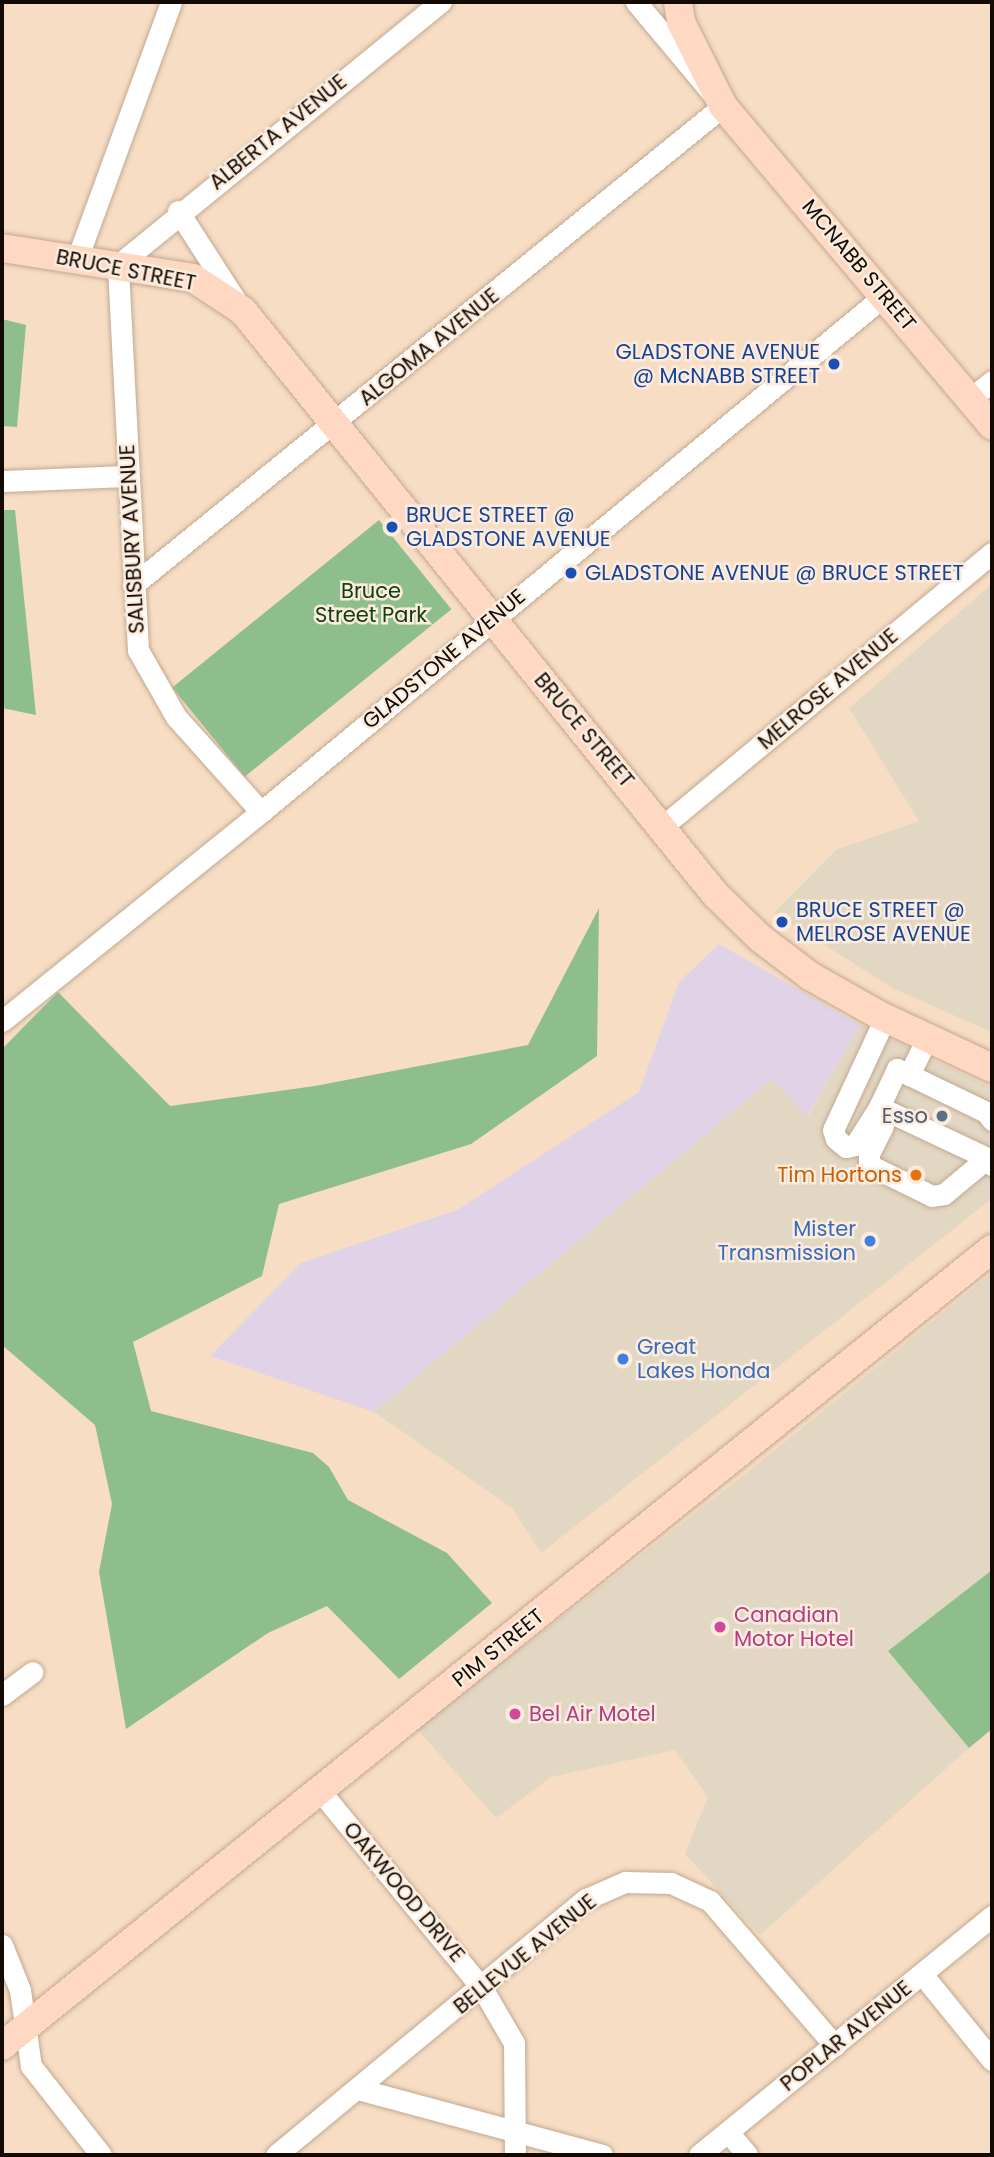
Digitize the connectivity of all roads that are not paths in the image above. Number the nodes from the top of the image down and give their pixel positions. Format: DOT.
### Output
graph roads {
  1 [pos="171,2"];
  2 [pos="441,2"];
  3 [pos="636,2"];
  4 [pos="678,2"];
  5 [pos="723,106"];
  6 [pos="178,212"];
  7 [pos="2,248"];
  8 [pos="76,259"];
  9 [pos="118,265"];
  10 [pos="885,295"];
  11 [pos="243,311"];
  12 [pos="992,381"];
  13 [pos="970,399"];
  14 [pos="335,424"];
  15 [pos="992,426"];
  16 [pos="128,476"];
  17 [pos="2,481"];
  18 [pos="992,553"];
  19 [pos="133,584"];
  20 [pos="492,619"];
  21 [pos="261,813"];
  22 [pos="663,826"];
  23 [pos="3,1018"];
  24 [pos="885,1018"];
  25 [pos="928,1038"];
  26 [pos="992,1068"];
  27 [pos="909,1075"];
  28 [pos="885,1109"];
  29 [pos="840,1119"];
  30 [pos="992,1120"];
  31 [pos="992,1126"];
  32 [pos="985,1159"];
  33 [pos="992,1249"];
  34 [pos="32,1672"];
  35 [pos="2,1695"];
  36 [pos="320,1791"];
  37 [pos="992,1916"];
  38 [pos="2,1945"];
  39 [pos="922,1974"];
  40 [pos="482,1988"];
  41 [pos="25,2027"];
  42 [pos="2,2046"];
  43 [pos="835,2046"];
  44 [pos="992,2060"];
  45 [pos="358,2089"];
  46 [pos="512,2131"];
  47 [pos="728,2132"];
  48 [pos="101,2155"];
  49 [pos="276,2155"];
  50 [pos="515,2155"];
  51 [pos="602,2155"];
  52 [pos="699,2155"];
  53 [pos="747,2155"];
  1 -- 8 [label="street"];
  2 -- 6 [label="street, ALBERTA AVENUE"];
  3 -- 5 [label="street, MCNABB STREET"];
  4 -- 5 [label="main road, MCNABB STREET"];
  5 -- 10 [label="main road, MCNABB STREET"];
  5 -- 14 [label="street, ALGOMA AVENUE"];
  6 -- 9 [label="street, ALBERTA AVENUE"];
  6 -- 11 [label="street, BRUCE STREET"];
  7 -- 8 [label="main road, BRUCE STREET"];
  8 -- 9 [label="main road, BRUCE STREET"];
  9 -- 11 [label="main road, BRUCE STREET"];
  9 -- 16 [label="street, SALISBURY AVENUE"];
  10 -- 13 [label="main road, MCNABB STREET"];
  10 -- 20 [label="street, GLADSTONE AVENUE"];
  11 -- 14 [label="main road, BRUCE STREET"];
  12 -- 13 [label="street"];
  13 -- 15 [label="main road, MCNABB STREET"];
  14 -- 19 [label="street, ALGOMA AVENUE"];
  14 -- 20 [label="main road, BRUCE STREET"];
  16 -- 17 [label="street"];
  16 -- 19 [label="street, SALISBURY AVENUE"];
  18 -- 22 [label="street, MELROSE AVENUE"];
  19 -- 21 [label="street, SALISBURY AVENUE"];
  20 -- 21 [label="street, GLADSTONE AVENUE"];
  20 -- 22 [label="main road, BRUCE STREET"];
  21 -- 23 [label="street, GLADSTONE AVENUE"];
  22 -- 24 [label="main road, BRUCE STREET"];
  24 -- 25 [label="main road, BRUCE STREET"];
  24 -- 29 [label="street"];
  25 -- 26 [label="main road, BRUCE STREET"];
  25 -- 27 [label="street"];
  27 -- 28 [label="street"];
  27 -- 30 [label="street"];
  28 -- 29 [label="street"];
  28 -- 29 [label="street"];
  28 -- 32 [label="street"];
  28 -- 32 [label="street"];
  31 -- 32 [label="street"];
  33 -- 36 [label="main road, PIM STREET"];
  34 -- 35 [label="street"];
  36 -- 40 [label="street, OAKWOOD DRIVE"];
  36 -- 41 [label="main road, PIM STREET"];
  37 -- 39 [label="street, POPLAR AVENUE"];
  38 -- 41 [label="street"];
  39 -- 43 [label="street, POPLAR AVENUE"];
  39 -- 44 [label="street"];
  40 -- 43 [label="street, BELLEVUE AVENUE"];
  40 -- 45 [label="street, BELLEVUE AVENUE"];
  40 -- 46 [label="street, OAKWOOD DRIVE"];
  41 -- 42 [label="main road, PIM STREET"];
  41 -- 48 [label="street"];
  43 -- 47 [label="street, POPLAR AVENUE"];
  45 -- 46 [label="street"];
  45 -- 49 [label="street, BELLEVUE AVENUE"];
  46 -- 50 [label="street, OAKWOOD DRIVE"];
  46 -- 51 [label="street"];
  47 -- 52 [label="street, POPLAR AVENUE"];
  47 -- 53 [label="street"];
}
